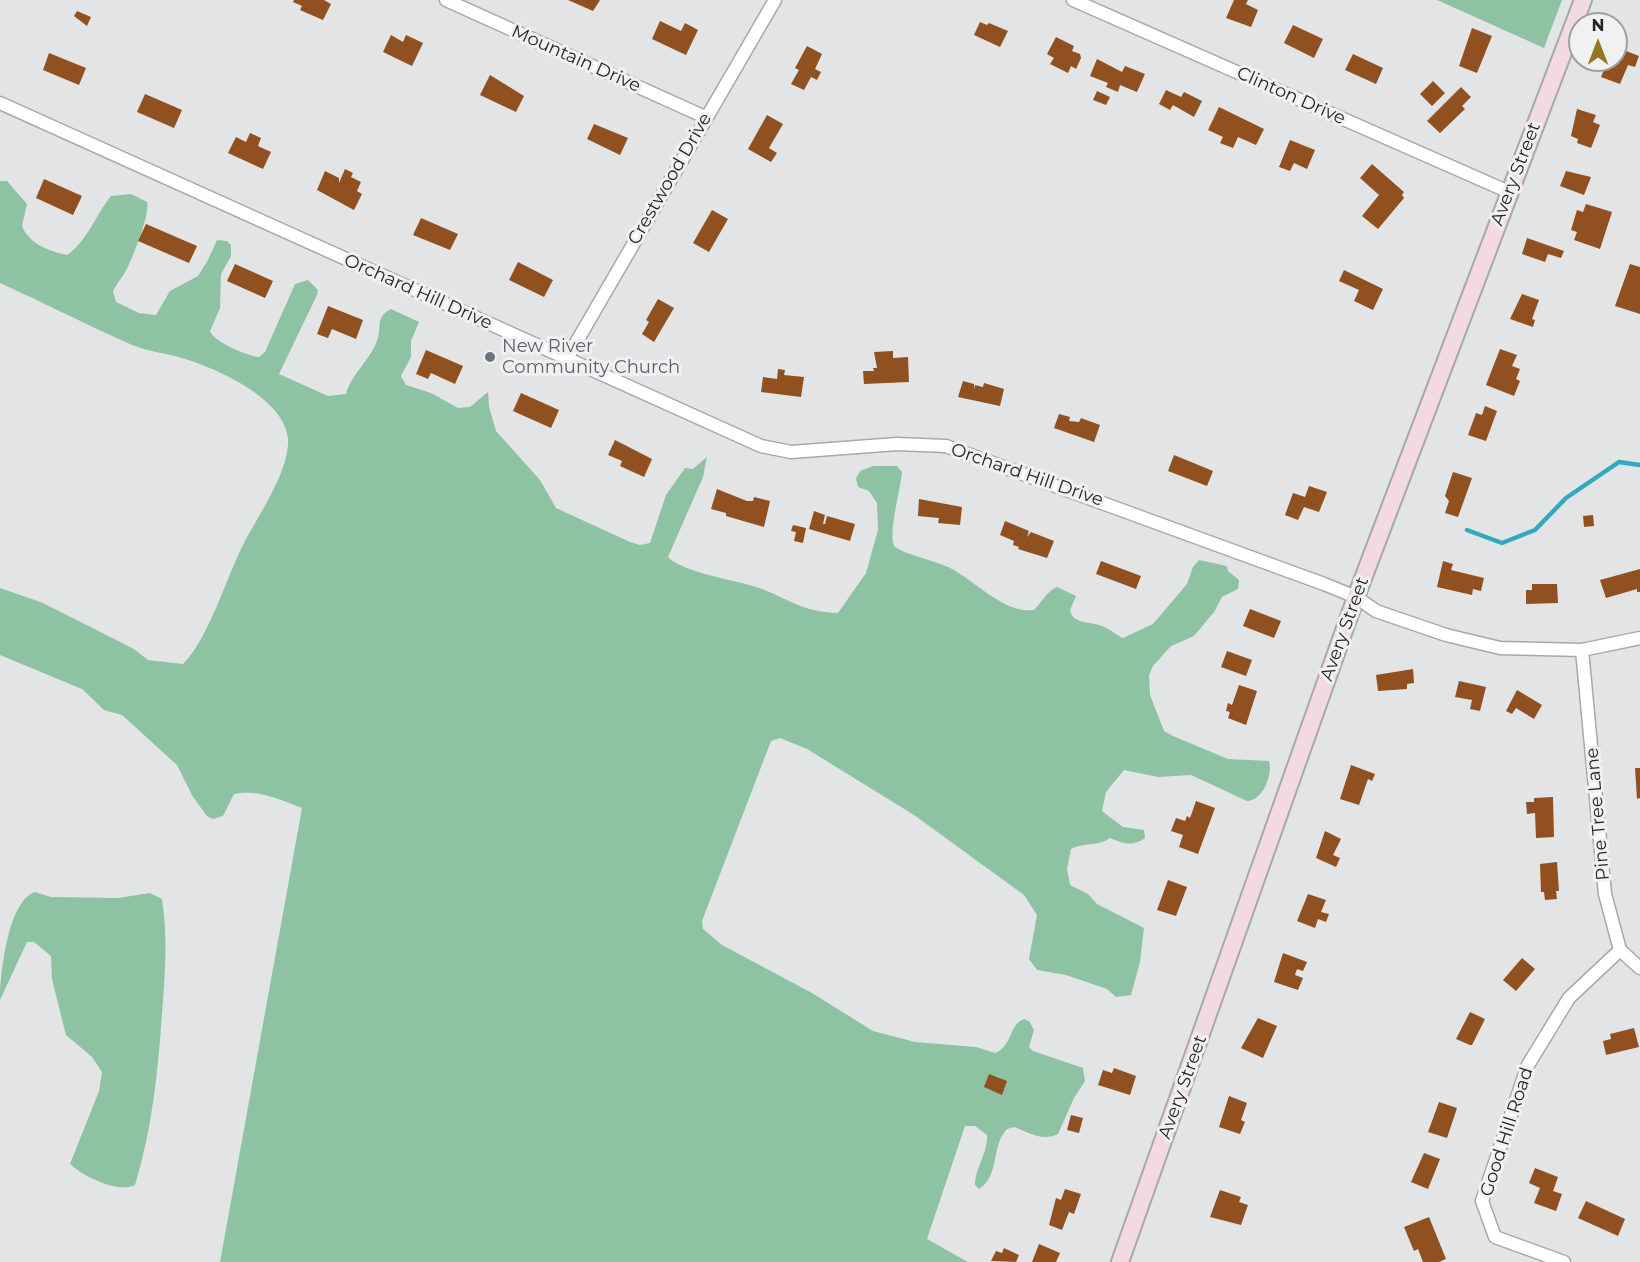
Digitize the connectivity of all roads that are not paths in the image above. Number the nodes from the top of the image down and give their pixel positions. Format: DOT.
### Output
graph roads {
  1 [pos="446,0"];
  2 [pos="775,0"];
  3 [pos="1073,0"];
  4 [pos="1583,0"];
  5 [pos="0,102"];
  6 [pos="705,117"];
  7 [pos="1509,192"];
  8 [pos="566,360"];
  9 [pos="1356,597"];
  10 [pos="1640,638"];
  11 [pos="1582,650"];
  12 [pos="1620,950"];
  13 [pos="1640,968"];
  14 [pos="1120,1262"];
  15 [pos="1564,1262"];
  1 -- 6 [label="street, Mountain Drive"];
  2 -- 6 [label="street, Crestwood Drive"];
  3 -- 7 [label="street, Clinton Drive"];
  4 -- 7 [label="main road, Avery Street"];
  5 -- 8 [label="street, Orchard Hill Drive"];
  6 -- 8 [label="street, Crestwood Drive"];
  7 -- 9 [label="main road, Avery Street"];
  8 -- 9 [label="street, Orchard Hill Drive"];
  9 -- 11 [label="street, Orchard Hill Drive"];
  9 -- 14 [label="main road, Avery Street"];
  10 -- 11 [label="street, Orchard Hill Drive"];
  11 -- 12 [label="street, Pine Tree Lane"];
  12 -- 13 [label="street"];
  12 -- 15 [label="street, Good Hill Road"];
}
